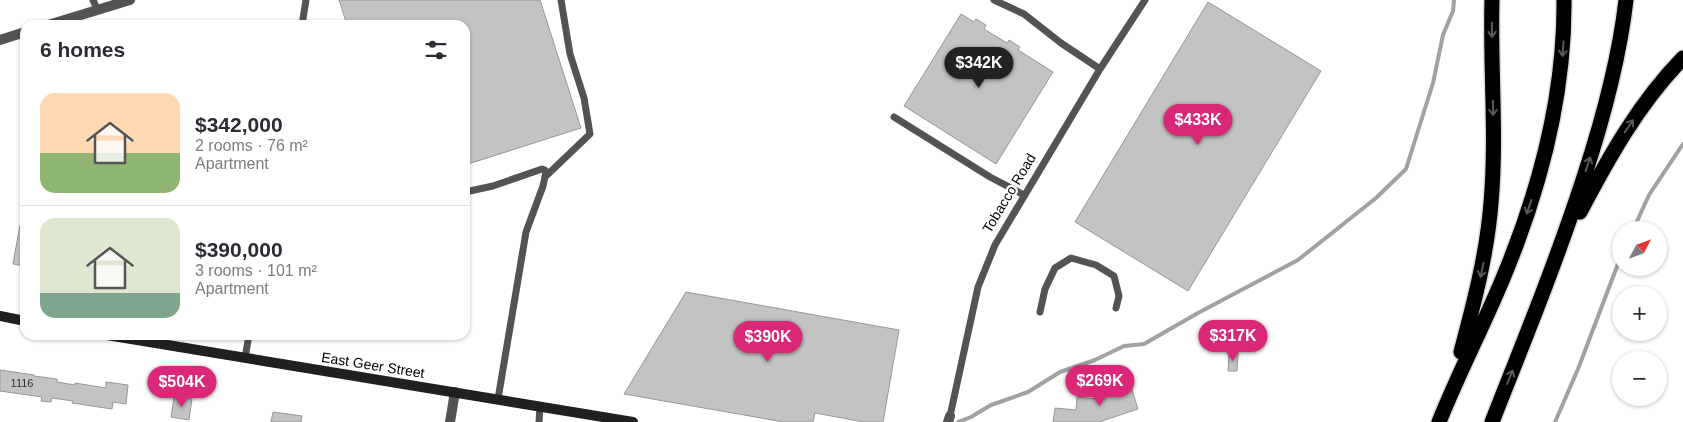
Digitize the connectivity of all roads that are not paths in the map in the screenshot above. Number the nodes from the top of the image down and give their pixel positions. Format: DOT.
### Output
graph roads {
  1 [pos="130,0"];
  2 [pos="306,0"];
  3 [pos="561,0"];
  4 [pos="994,0"];
  5 [pos="1145,0"];
  6 [pos="1492,0"];
  7 [pos="1564,0"];
  8 [pos="1626,0"];
  9 [pos="95,5"];
  10 [pos="60,20"];
  11 [pos="303,20"];
  12 [pos="20,34"];
  13 [pos="0,40"];
  14 [pos="1683,58"];
  15 [pos="1100,69"];
  16 [pos="894,117"];
  17 [pos="545,177"];
  18 [pos="470,191"];
  19 [pos="1024,195"];
  20 [pos="1562,244"];
  21 [pos="1116,308"];
  22 [pos="1040,312"];
  23 [pos="0,316"];
  24 [pos="20,320"];
  25 [pos="137,340"];
  26 [pos="248,340"];
  27 [pos="245,358"];
  28 [pos="455,392"];
  29 [pos="1451,392"];
  30 [pos="498,399"];
  31 [pos="540,406"];
  32 [pos="949,419"];
  33 [pos="621,421"];
  34 [pos="450,422"];
  35 [pos="539,422"];
  36 [pos="633,422"];
  37 [pos="1439,422"];
  38 [pos="1492,422"];
  1 -- 9 [label="street"];
  2 -- 11 [label="lane"];
  3 -- 17 [label="lane"];
  4 -- 15 [label="lane"];
  5 -- 15 [label="lane, Tobacco Road"];
  6 -- 29 [label="highway, one-way"];
  7 -- 29 [label="highway, one-way"];
  20 -- 8 [label="highway, one-way"];
  9 -- 10 [label="street"];
  12 -- 13 [label="street"];
  20 -- 14 [label="highway, one-way"];
  15 -- 19 [label="lane, Tobacco Road"];
  16 -- 19 [label="lane"];
  17 -- 18 [label="lane"];
  17 -- 30 [label="lane"];
  19 -- 32 [label="lane, Tobacco Road"];
  38 -- 20 [label="highway, one-way"];
  21 -- 22 [label="lane"];
  23 -- 24 [label="main road"];
  25 -- 27 [label="main road, East Geer Street"];
  26 -- 27 [label="lane"];
  27 -- 28 [label="main road, East Geer Street"];
  28 -- 30 [label="main road, East Geer Street"];
  28 -- 34 [label="street"];
  29 -- 37 [label="highway"];
  30 -- 31 [label="main road, East Geer Street"];
  31 -- 33 [label="main road, East Geer Street"];
  31 -- 35 [label="lane"];
  33 -- 36 [label="main road, East Geer Street"];
}
